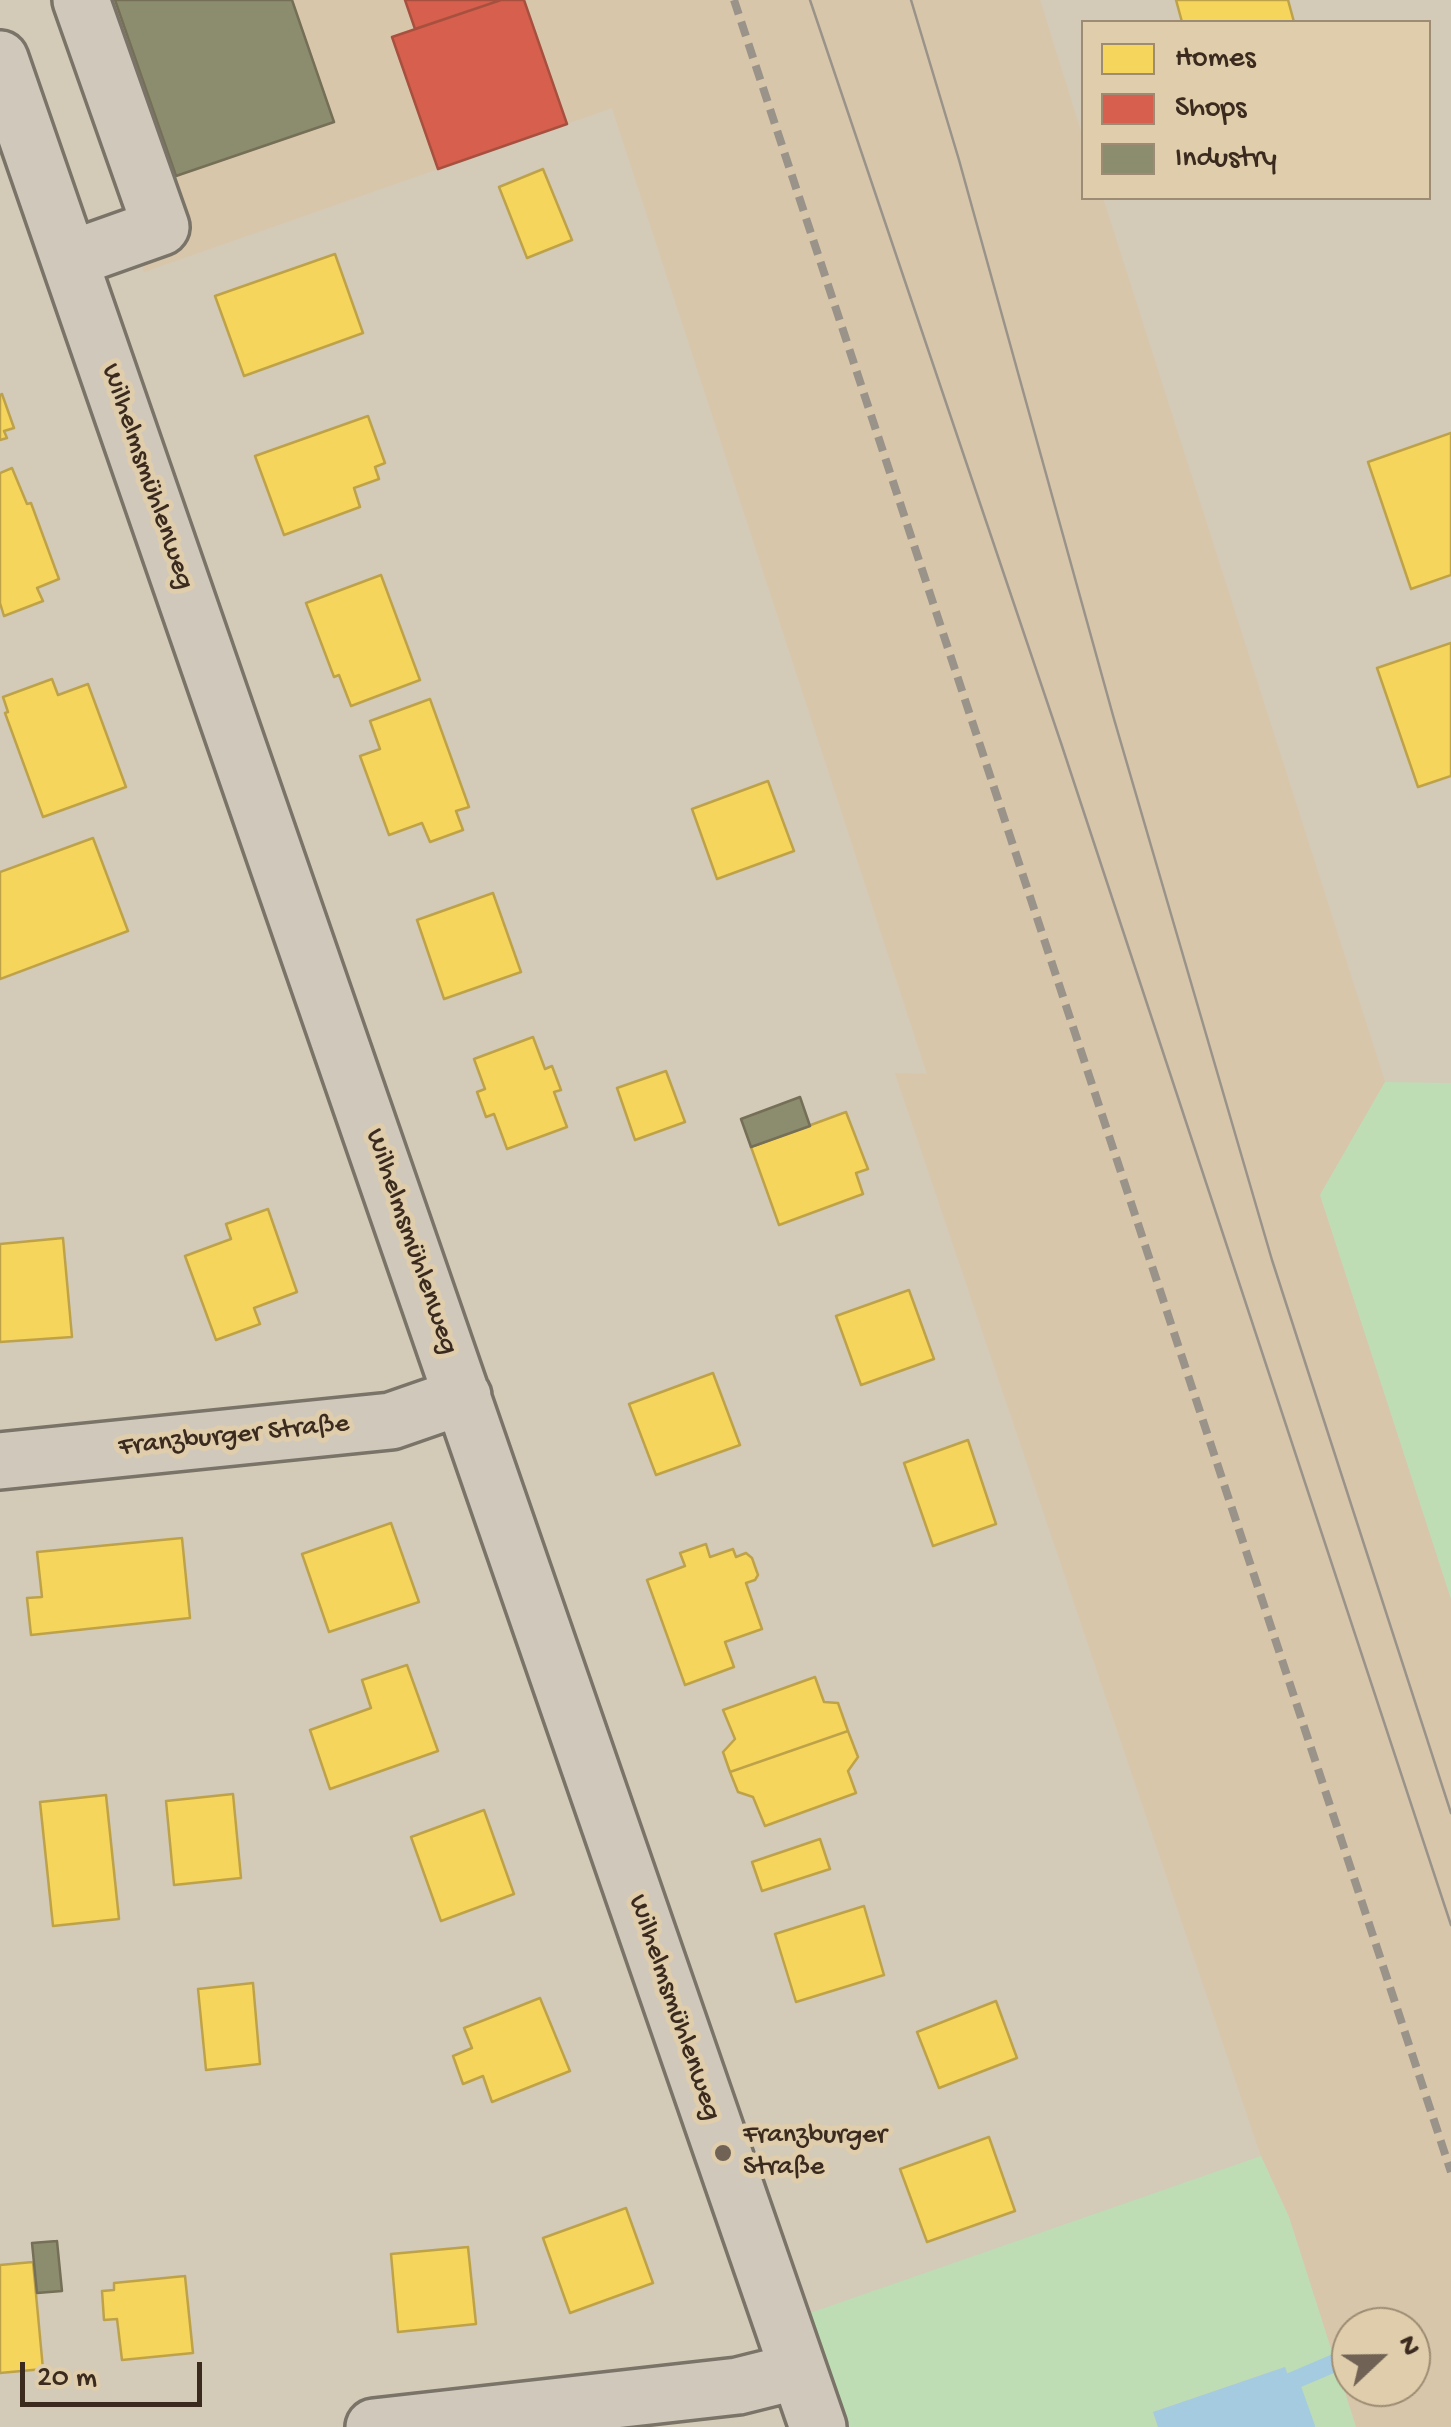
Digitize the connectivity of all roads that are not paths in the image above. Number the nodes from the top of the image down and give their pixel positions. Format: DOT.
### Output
graph roads {
  1 [pos="82,0"];
  2 [pos="0,58"];
  3 [pos="71,259"];
  4 [pos="464,1396"];
  5 [pos="0,1460"];
  6 [pos="798,2371"];
  7 [pos="374,2427"];
  8 [pos="818,2427"];
  1 -- 3 [label="street"];
  2 -- 3 [label="street, Wilhelmsmühlenweg"];
  3 -- 4 [label="street, Wilhelmsmühlenweg"];
  4 -- 5 [label="street, Franzburger Straße"];
  4 -- 6 [label="street, Wilhelmsmühlenweg"];
  6 -- 7 [label="street"];
  6 -- 8 [label="street, Wilhelmsmühlenweg"];
}
